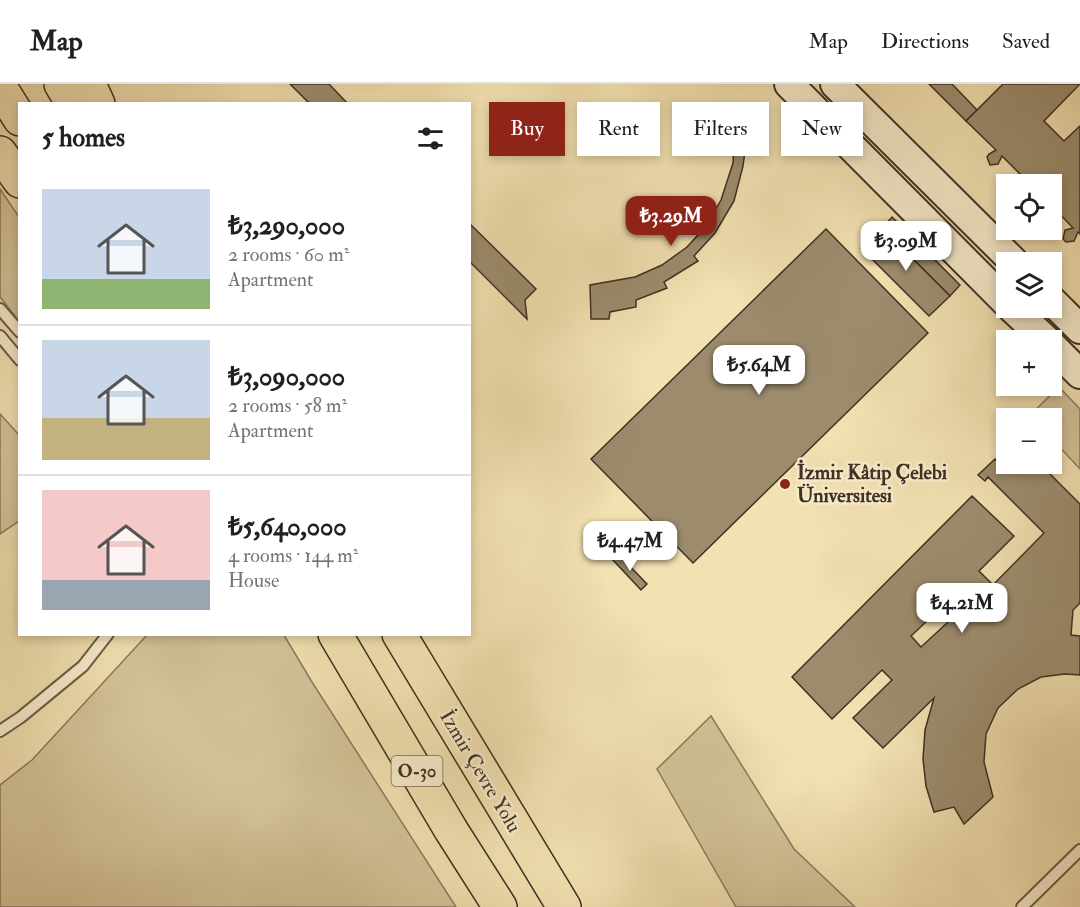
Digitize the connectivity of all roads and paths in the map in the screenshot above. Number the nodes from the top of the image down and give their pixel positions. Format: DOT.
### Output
graph roads {
  1 [pos="61,84"];
  2 [pos="88,84"];
  3 [pos="789,84"];
  4 [pos="835,84"];
  5 [pos="0,87"];
  6 [pos="72,102"];
  7 [pos="97,102"];
  8 [pos="18,116"];
  9 [pos="0,153"];
  10 [pos="18,178"];
  11 [pos="1004,252"];
  12 [pos="996,292"];
  13 [pos="0,309"];
  14 [pos="1062,310"];
  15 [pos="1023,318"];
  16 [pos="1080,329"];
  17 [pos="18,330"];
  18 [pos="1035,330"];
  19 [pos="0,336"];
  20 [pos="1062,356"];
  21 [pos="18,358"];
  22 [pos="1080,374"];
  23 [pos="106,636"];
  24 [pos="336,636"];
  25 [pos="400,636"];
  26 [pos="0,731"];
  27 [pos="1080,850"];
  28 [pos="500,907"];
  29 [pos="564,907"];
  30 [pos="1022,907"];
  1 -- 6 [label="highway"];
  2 -- 7 [label="highway"];
  3 -- 12 [label="street"];
  4 -- 11 [label="street"];
  5 -- 8 [label="highway"];
  9 -- 10 [label="highway"];
  13 -- 17 [label="lane"];
  14 -- 16 [label="street"];
  15 -- 18 [label="street"];
  19 -- 21 [label="lane"];
  20 -- 22 [label="street"];
  23 -- 26 [label="lane"];
  24 -- 28 [label="highway, O-30"];
  25 -- 29 [label="highway, İzmir Çevre Yolu / O-30"];
  27 -- 30 [label="lane"];
}
